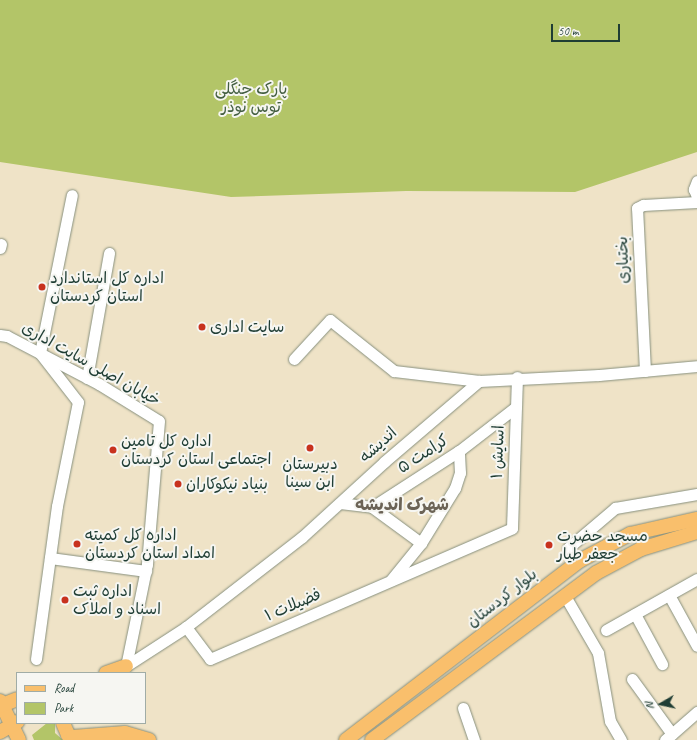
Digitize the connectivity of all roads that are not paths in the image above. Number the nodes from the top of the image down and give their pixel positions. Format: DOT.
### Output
graph roads {
  1 [pos="697,181"];
  2 [pos="72,195"];
  3 [pos="697,197"];
  4 [pos="697,202"];
  5 [pos="109,253"];
  6 [pos="0,335"];
  7 [pos="40,353"];
  8 [pos="294,359"];
  9 [pos="697,366"];
  10 [pos="645,371"];
  11 [pos="87,378"];
  12 [pos="517,378"];
  13 [pos="479,380"];
  14 [pos="516,407"];
  15 [pos="459,451"];
  16 [pos="697,494"];
  17 [pos="340,503"];
  18 [pos="372,507"];
  19 [pos="697,519"];
  20 [pos="512,528"];
  21 [pos="697,532"];
  22 [pos="421,543"];
  23 [pos="568,548"];
  24 [pos="50,558"];
  25 [pos="146,571"];
  26 [pos="697,578"];
  27 [pos="389,582"];
  28 [pos="669,595"];
  29 [pos="565,596"];
  30 [pos="635,614"];
  31 [pos="186,627"];
  32 [pos="606,630"];
  33 [pos="697,646"];
  34 [pos="36,659"];
  35 [pos="662,664"];
  36 [pos="126,666"];
  37 [pos="109,672"];
  38 [pos="115,672"];
  39 [pos="632,679"];
  40 [pos="16,699"];
  41 [pos="1,704"];
  42 [pos="463,708"];
  43 [pos="697,712"];
  44 [pos="15,723"];
  45 [pos="63,724"];
  46 [pos="0,732"];
  47 [pos="669,737"];
  48 [pos="20,740"];
  49 [pos="111,740"];
  50 [pos="127,740"];
  51 [pos="149,740"];
  52 [pos="346,740"];
  53 [pos="372,740"];
  54 [pos="474,740"];
  55 [pos="621,740"];
  1 -- 3 [label="street"];
  2 -- 7 [label="street"];
  4 -- 10 [label="street, بختیاری"];
  5 -- 11 [label="street"];
  6 -- 7 [label="street, خیابان اصلی سایت اداری"];
  7 -- 11 [label="street, خیابان اصلی سایت اداری"];
  7 -- 24 [label="street"];
  8 -- 13 [label="street"];
  9 -- 10 [label="street"];
  10 -- 12 [label="street"];
  11 -- 25 [label="street, خیابان اصلی سایت اداری"];
  12 -- 13 [label="street"];
  12 -- 14 [label="street, اسایش ۱"];
  13 -- 17 [label="street, اندیشه"];
  14 -- 15 [label="street, کرامت ۵"];
  14 -- 20 [label="street, اسایش ۱"];
  15 -- 18 [label="street, کرامت ۵"];
  15 -- 22 [label="street, فضیلات ۱"];
  16 -- 23 [label="street"];
  17 -- 18 [label="street"];
  17 -- 31 [label="street, اندیشه"];
  18 -- 22 [label="street"];
  19 -- 52 [label="main road, بلوار کردستان"];
  20 -- 27 [label="street, فضیلات ۱"];
  21 -- 29 [label="main road"];
  22 -- 27 [label="street, فضیلات ۱"];
  24 -- 25 [label="street"];
  24 -- 34 [label="street"];
  25 -- 36 [label="street, خیابان اصلی سایت اداری"];
  26 -- 28 [label="street"];
  27 -- 31 [label="street, فضیلات ۱"];
  28 -- 30 [label="street"];
  28 -- 33 [label="street"];
  29 -- 53 [label="main road"];
  29 -- 55 [label="street"];
  30 -- 32 [label="street"];
  30 -- 35 [label="street"];
  31 -- 36 [label="street, اندیشه"];
  36 -- 37 [label="main road, اندیشه"];
  36 -- 38 [label="main road, اندیشه"];
  39 -- 47 [label="street"];
  40 -- 41 [label="main road"];
  41 -- 44 [label="main road"];
  42 -- 54 [label="street"];
  43 -- 47 [label="street"];
  44 -- 46 [label="main road"];
  44 -- 48 [label="main road"];
  45 -- 51 [label="main road"];
  49 -- 50 [label="main road"];
}
